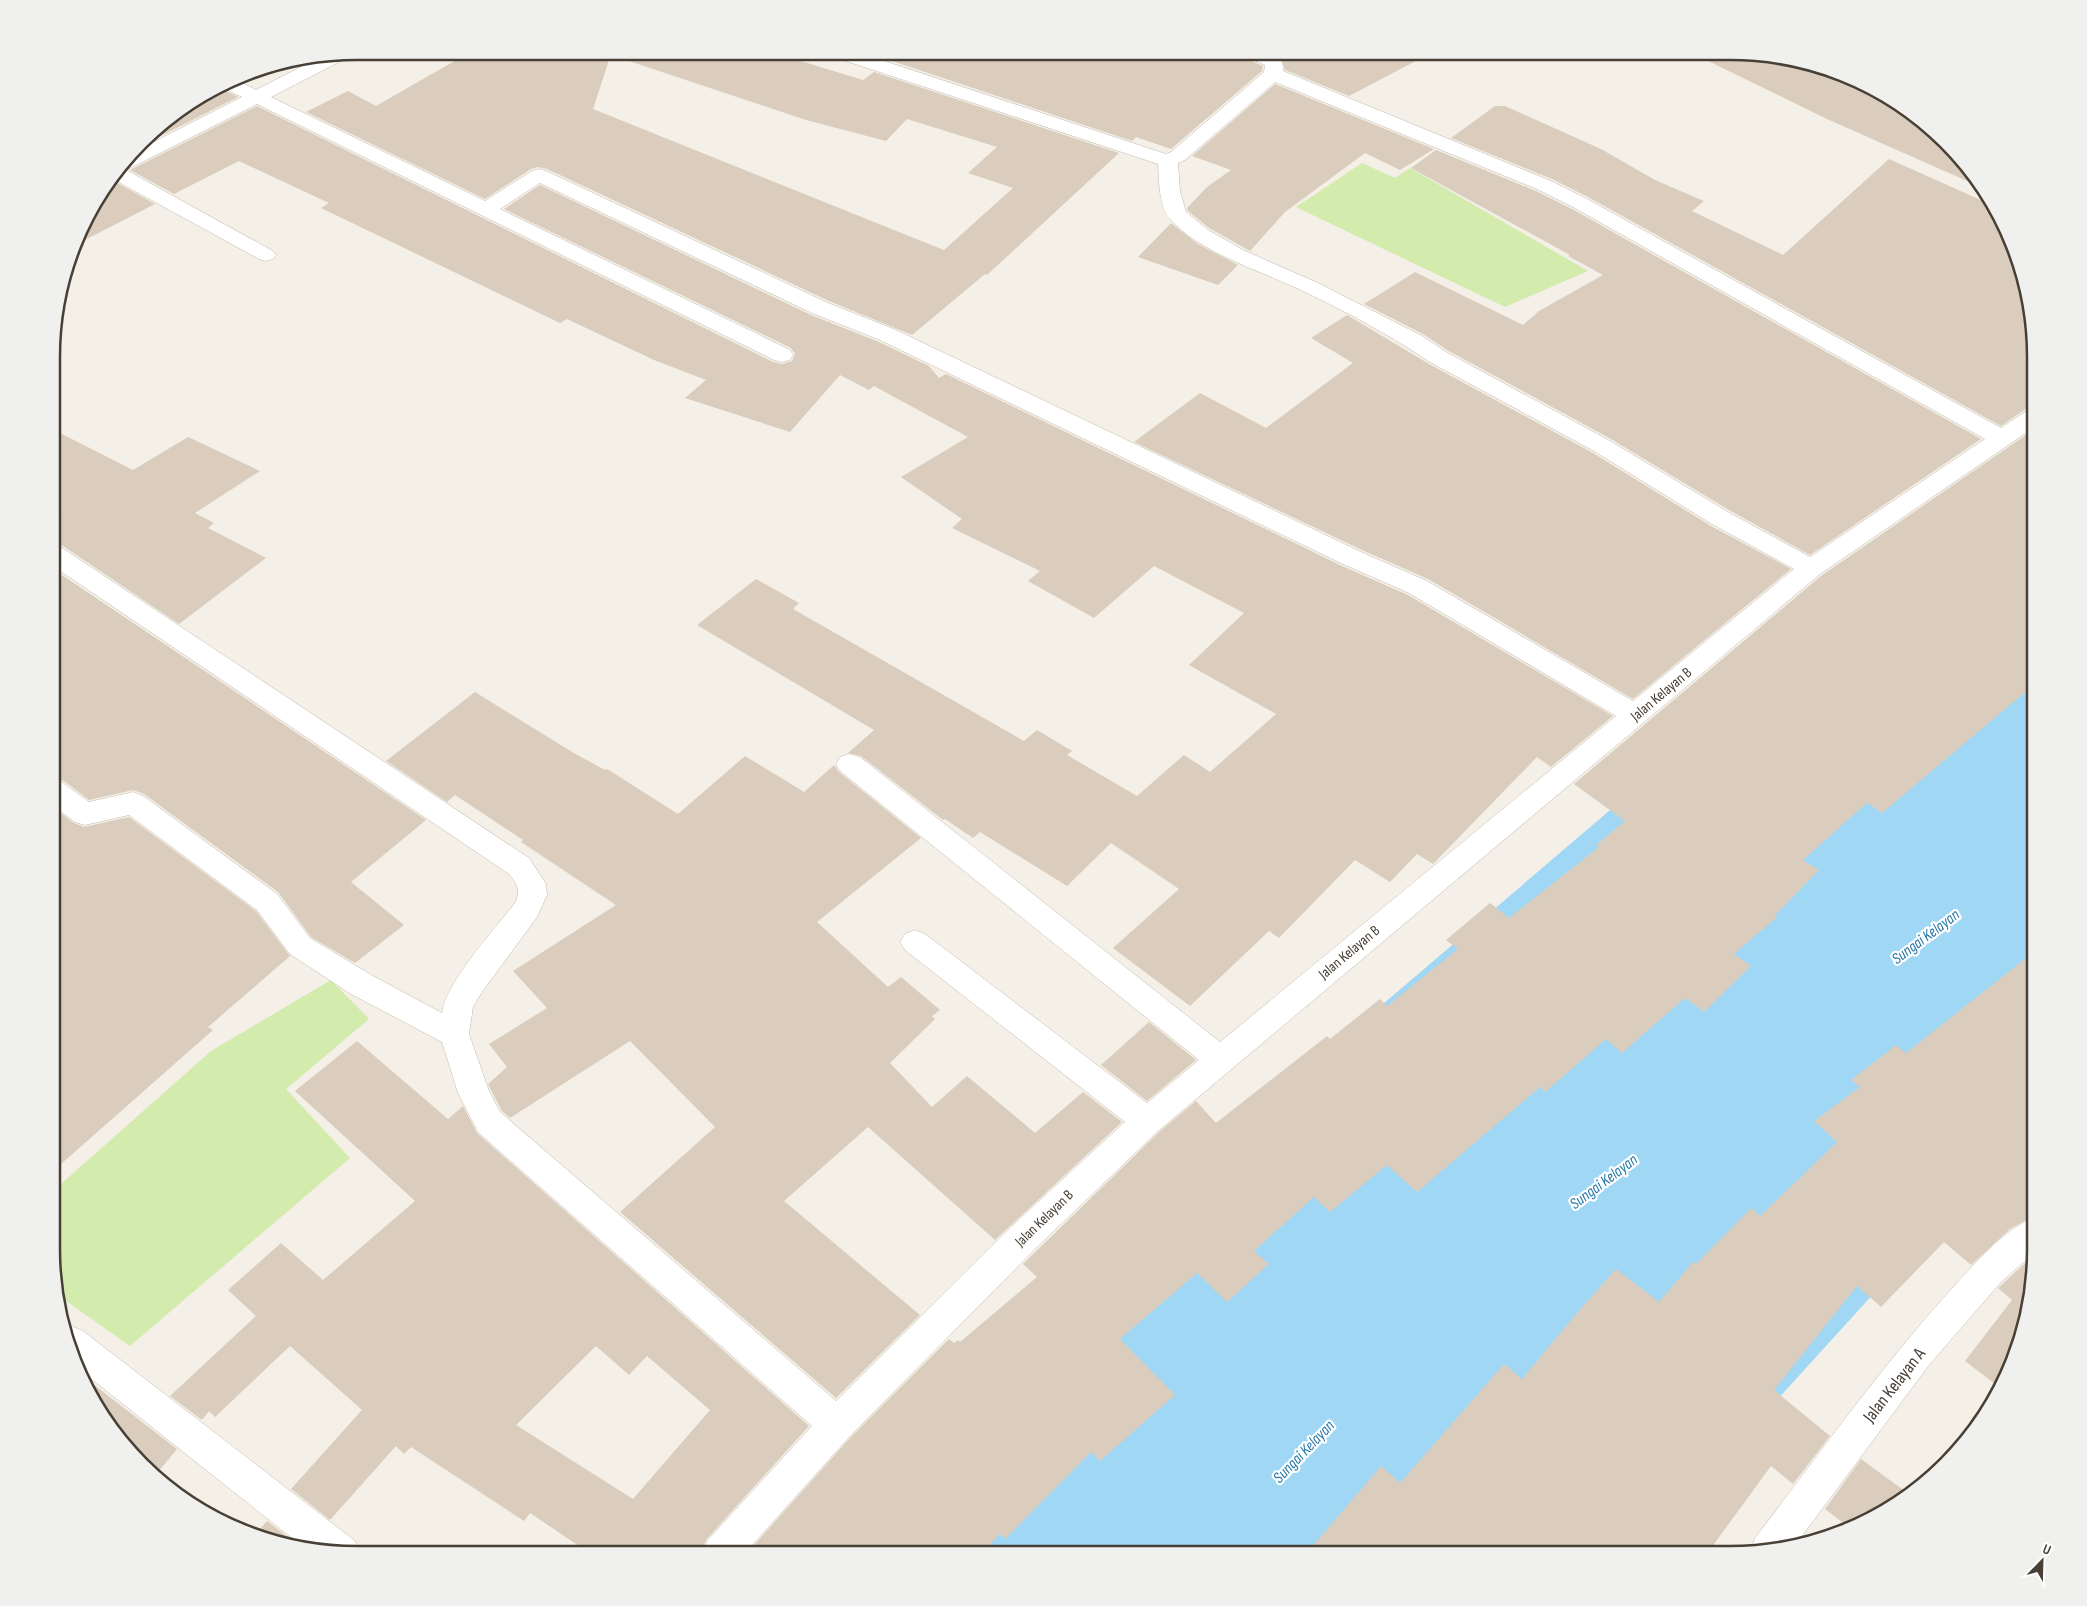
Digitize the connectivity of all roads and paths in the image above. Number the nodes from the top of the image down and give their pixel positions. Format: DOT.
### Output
graph roads {
  1 [pos="858,60"];
  2 [pos="1270,60"];
  3 [pos="325,62"];
  4 [pos="1273,74"];
  5 [pos="235,87"];
  6 [pos="256,98"];
  7 [pos="137,158"];
  8 [pos="1168,160"];
  9 [pos="122,175"];
  10 [pos="485,210"];
  11 [pos="266,255"];
  12 [pos="782,355"];
  13 [pos="2027,421"];
  14 [pos="2002,438"];
  15 [pos="60,559"];
  16 [pos="1811,568"];
  17 [pos="1636,714"];
  18 [pos="850,764"];
  19 [pos="60,795"];
  20 [pos="915,942"];
  21 [pos="454,1034"];
  22 [pos="1220,1059"];
  23 [pos="1147,1121"];
  24 [pos="2027,1239"];
  25 [pos="77,1347"];
  26 [pos="837,1425"];
  27 [pos="1775,1542"];
  28 [pos="329,1544"];
  29 [pos="727,1546"];
  1 -- 8 [label="street"];
  2 -- 4 [label="street"];
  3 -- 6 [label="street"];
  4 -- 8 [label="street"];
  4 -- 14 [label="street"];
  5 -- 6 [label="street"];
  6 -- 7 [label="street"];
  6 -- 10 [label="street"];
  8 -- 16 [label="street"];
  9 -- 11 [label="street"];
  10 -- 12 [label="street"];
  10 -- 17 [label="street"];
  13 -- 14 [label="street, Jalan Kelayan B"];
  14 -- 16 [label="street, Jalan Kelayan B"];
  15 -- 21 [label="street"];
  16 -- 17 [label="street, Jalan Kelayan B"];
  17 -- 22 [label="street, Jalan Kelayan B"];
  18 -- 22 [label="street"];
  19 -- 21 [label="street"];
  20 -- 23 [label="street"];
  21 -- 26 [label="street"];
  22 -- 23 [label="street, Jalan Kelayan B"];
  23 -- 26 [label="street, Jalan Kelayan B"];
  24 -- 27 [label="street, Jalan Kelayan A"];
  25 -- 28 [label="street"];
  26 -- 29 [label="street, Jalan Kelayan B"];
}
